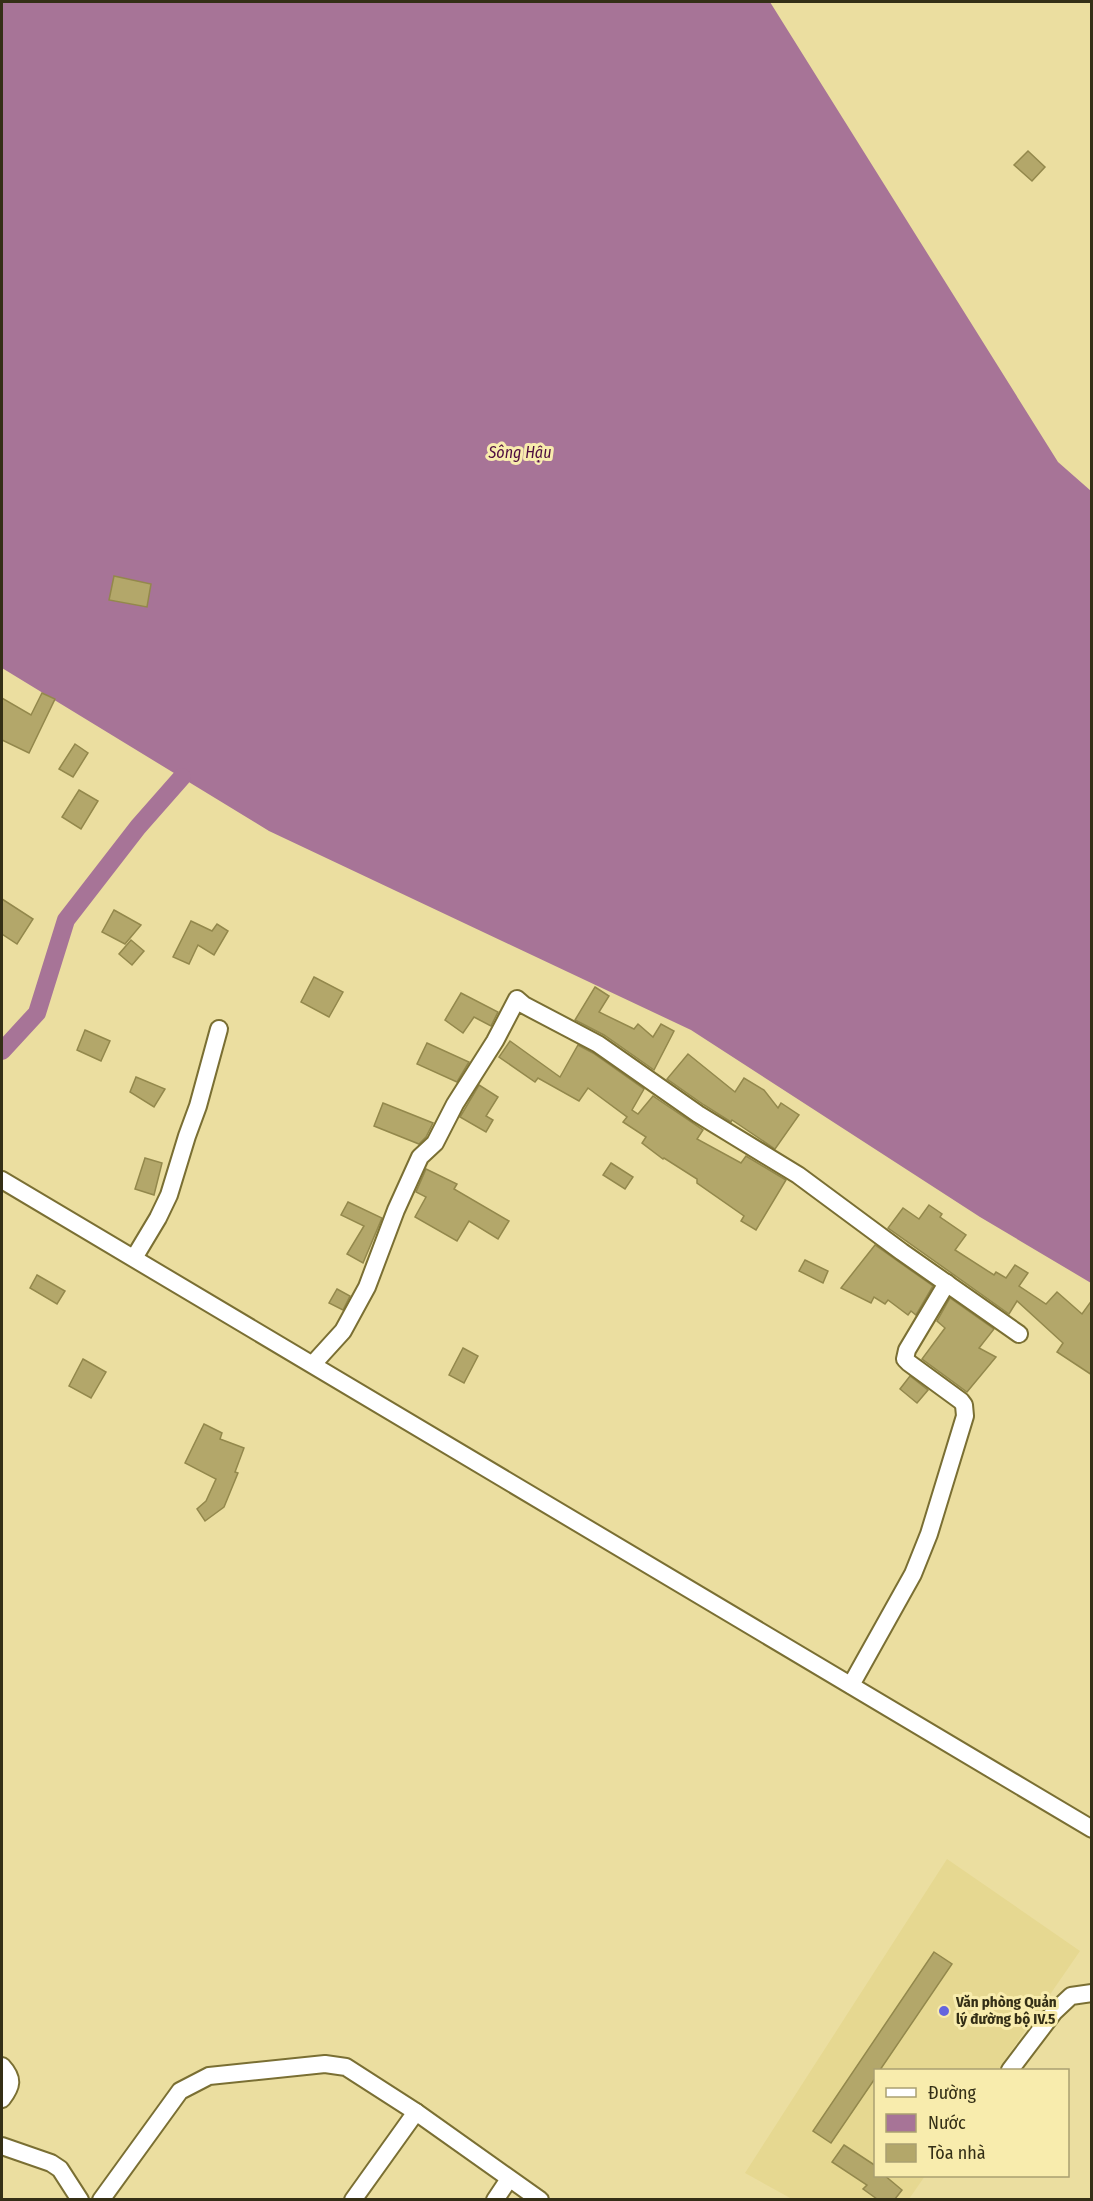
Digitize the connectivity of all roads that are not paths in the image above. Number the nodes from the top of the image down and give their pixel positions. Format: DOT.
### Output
graph roads {
  1 [pos="219,1029"];
  2 [pos="2,1180"];
  3 [pos="134,1258"];
  4 [pos="946,1282"];
  5 [pos="1019,1334"];
  6 [pos="313,1364"];
  7 [pos="851,1685"];
  8 [pos="1092,1829"];
  9 [pos="1092,1993"];
  10 [pos="2,2066"];
  11 [pos="1011,2069"];
  12 [pos="2,2099"];
  13 [pos="416,2112"];
  14 [pos="2,2146"];
  15 [pos="509,2179"];
  16 [pos="80,2199"];
  17 [pos="101,2199"];
  18 [pos="353,2199"];
  19 [pos="495,2199"];
  20 [pos="540,2199"];
  1 -- 3 [label="street"];
  2 -- 3 [label="street"];
  3 -- 6 [label="street"];
  4 -- 5 [label="street"];
  4 -- 6 [label="street"];
  4 -- 7 [label="street"];
  6 -- 7 [label="street"];
  7 -- 8 [label="street"];
  9 -- 11 [label="street"];
  10 -- 12 [label="street"];
  13 -- 15 [label="street"];
  13 -- 17 [label="street"];
  13 -- 18 [label="street"];
  14 -- 16 [label="street"];
  15 -- 19 [label="street"];
  15 -- 20 [label="street"];
}
